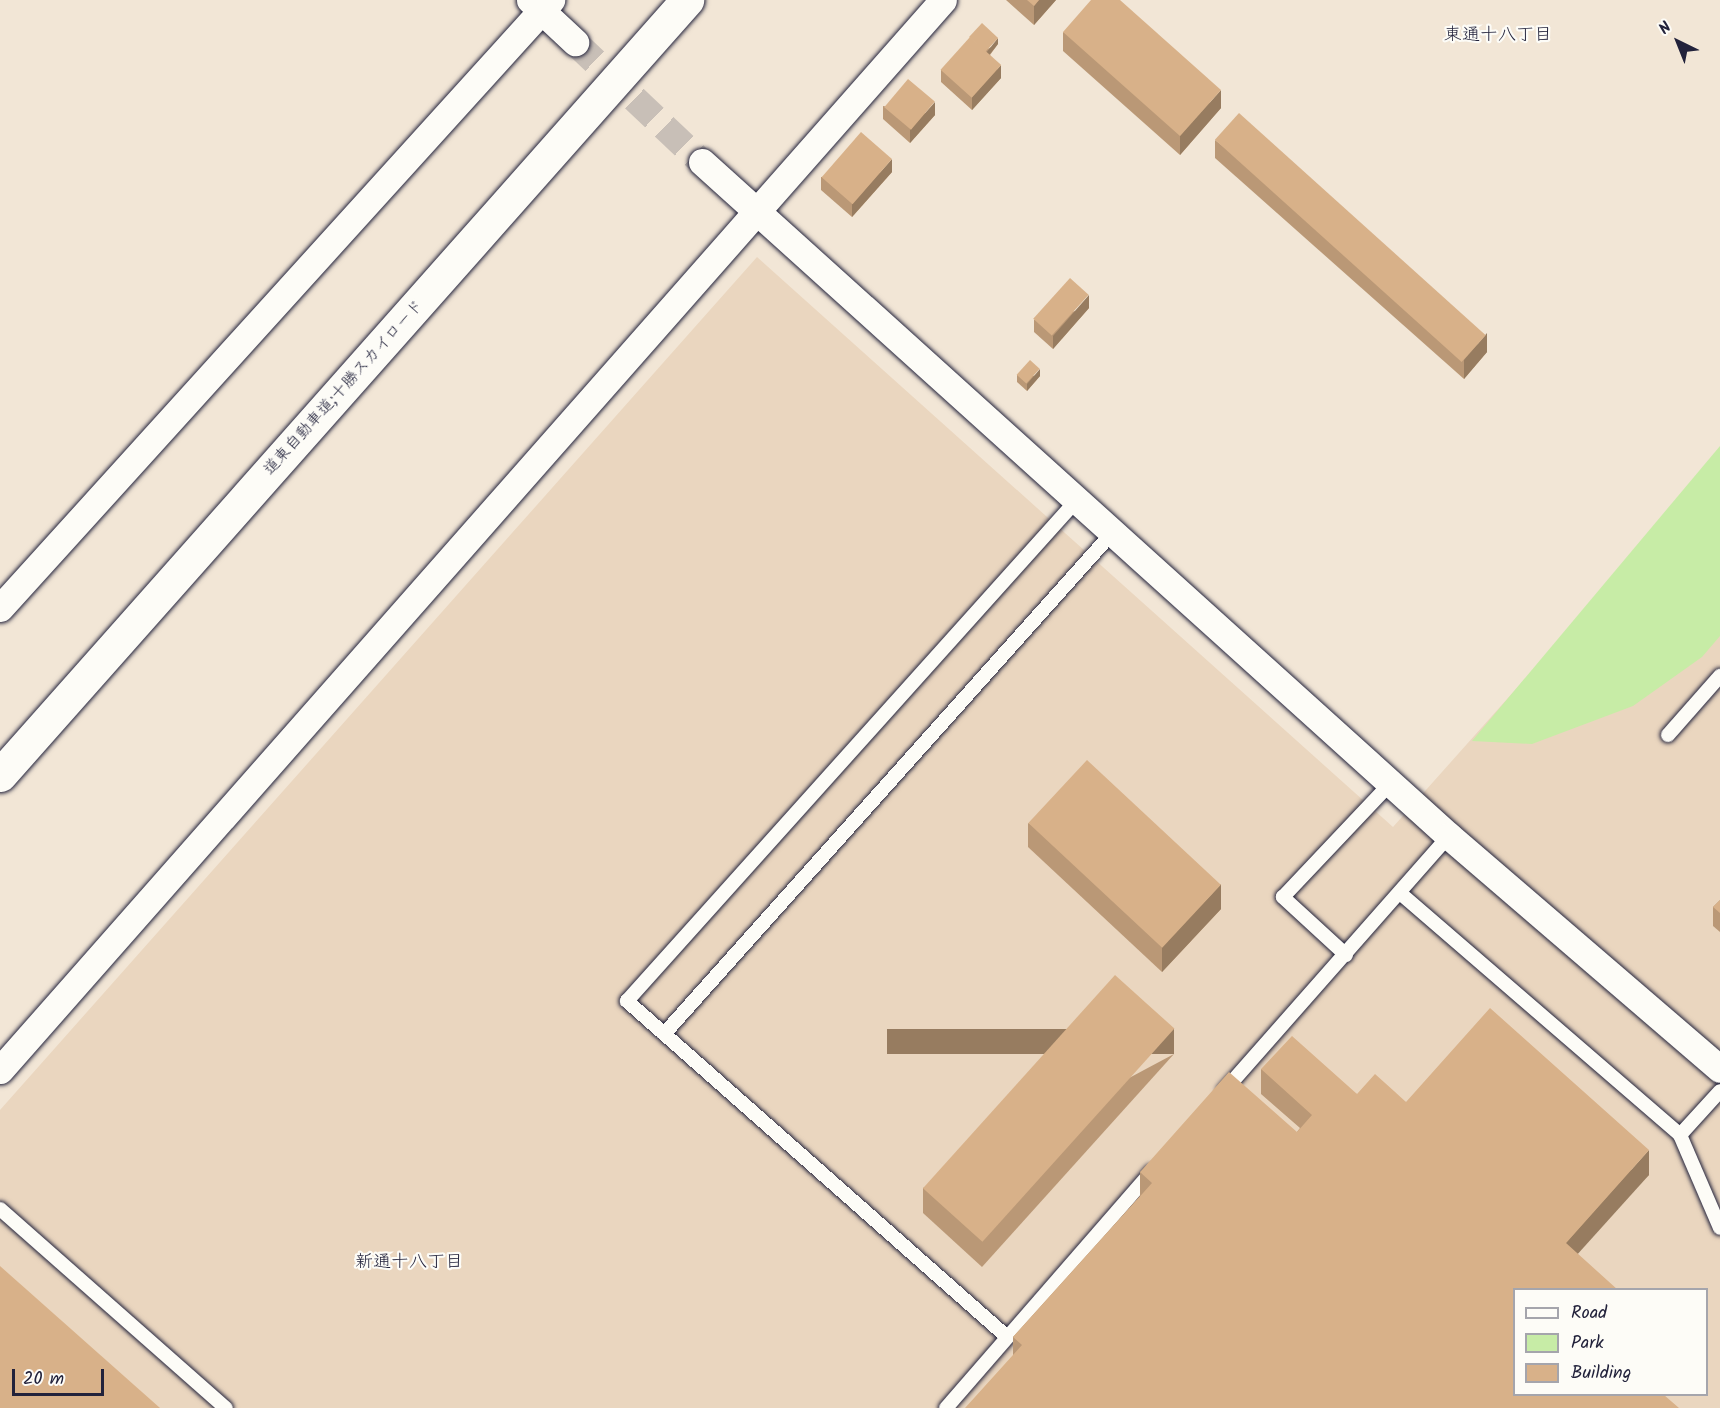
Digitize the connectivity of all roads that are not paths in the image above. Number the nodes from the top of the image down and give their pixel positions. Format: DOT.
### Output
graph roads {
  1 [pos="687,0"];
  2 [pos="943,0"];
  3 [pos="541,3"];
  4 [pos="575,42"];
  5 [pos="702,162"];
  6 [pos="756,213"];
  7 [pos="1076,501"];
  8 [pos="1113,532"];
  9 [pos="0,608"];
  10 [pos="1720,676"];
  11 [pos="1668,735"];
  12 [pos="0,775"];
  13 [pos="1390,784"];
  14 [pos="1449,836"];
  15 [pos="1400,893"];
  16 [pos="1346,955"];
  17 [pos="664,1034"];
  18 [pos="1720,1069"];
  19 [pos="0,1070"];
  20 [pos="1720,1091"];
  21 [pos="1213,1103"];
  22 [pos="1680,1135"];
  23 [pos="1159,1164"];
  24 [pos="0,1209"];
  25 [pos="1720,1228"];
  26 [pos="1006,1336"];
  27 [pos="226,1408"];
  28 [pos="946,1408"];
  1 -- 12 [label="highway, 道東自動車道;十勝スカイロード"];
  2 -- 6 [label="street"];
  3 -- 4 [label="street"];
  3 -- 9 [label="street"];
  5 -- 6 [label="street"];
  6 -- 7 [label="street"];
  6 -- 19 [label="street"];
  7 -- 8 [label="street"];
  7 -- 17 [label="lane"];
  8 -- 13 [label="street"];
  8 -- 17 [label="lane"];
  10 -- 11 [label="lane"];
  13 -- 14 [label="street"];
  13 -- 16 [label="lane"];
  14 -- 15 [label="lane"];
  14 -- 18 [label="street"];
  15 -- 16 [label="lane"];
  15 -- 22 [label="lane"];
  16 -- 21 [label="lane"];
  17 -- 26 [label="lane"];
  20 -- 22 [label="lane"];
  22 -- 25 [label="lane"];
  23 -- 26 [label="lane"];
  24 -- 27 [label="lane"];
  26 -- 28 [label="lane"];
}
